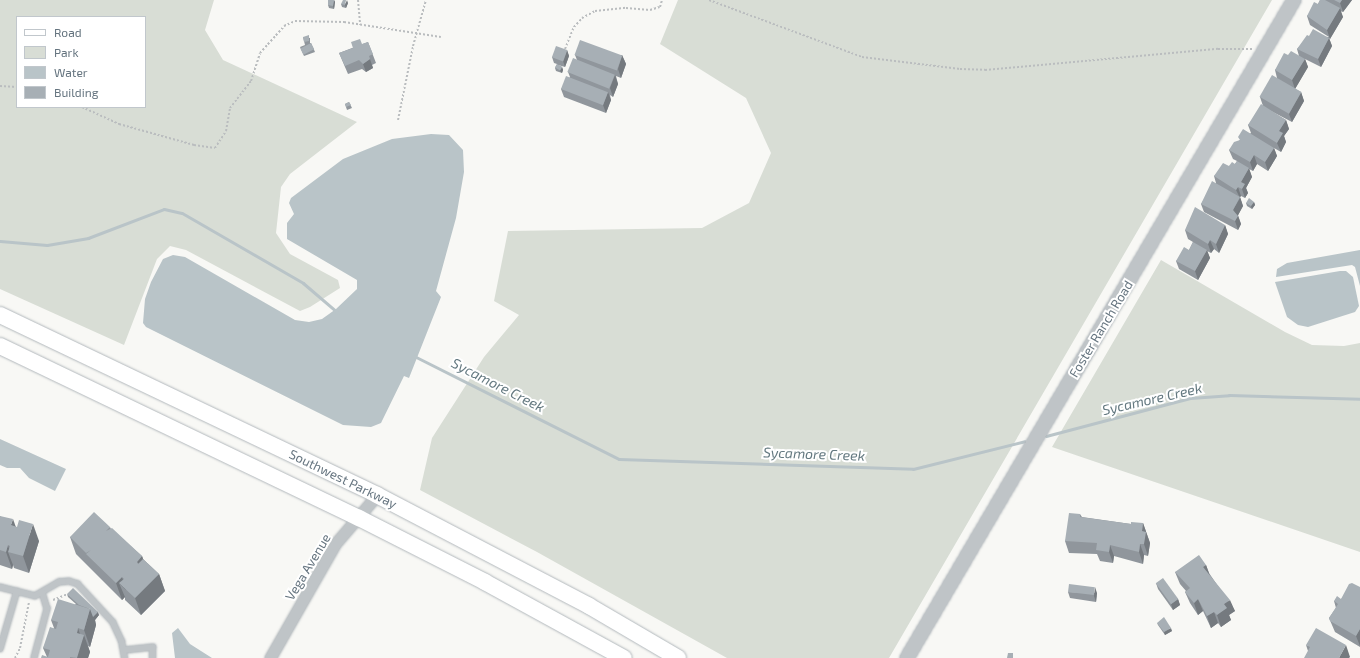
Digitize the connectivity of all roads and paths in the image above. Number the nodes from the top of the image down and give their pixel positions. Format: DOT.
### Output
graph roads {
  1 [pos="358,0"];
  2 [pos="426,0"];
  3 [pos="662,0"];
  4 [pos="709,0"];
  5 [pos="1294,0"];
  6 [pos="360,25"];
  7 [pos="416,34"];
  8 [pos="441,37"];
  9 [pos="565,48"];
  10 [pos="1265,50"];
  11 [pos="0,86"];
  12 [pos="16,87"];
  13 [pos="84,108"];
  14 [pos="398,120"];
  15 [pos="0,315"];
  16 [pos="0,346"];
  17 [pos="377,495"];
  18 [pos="359,518"];
  19 [pos="0,587"];
  20 [pos="72,590"];
  21 [pos="17,591"];
  22 [pos="42,593"];
  23 [pos="53,600"];
  24 [pos="32,603"];
  25 [pos="0,649"];
  26 [pos="125,650"];
  27 [pos="15,658"];
  28 [pos="34,658"];
  29 [pos="125,658"];
  30 [pos="154,658"];
  31 [pos="270,658"];
  32 [pos="624,658"];
  33 [pos="678,658"];
  34 [pos="907,658"];
  1 -- 6 [label="path"];
  2 -- 7 [label="path"];
  3 -- 9 [label="path"];
  4 -- 10 [label="path"];
  5 -- 10 [label="street, Foster Ranch Road"];
  6 -- 7 [label="path"];
  6 -- 13 [label="path"];
  7 -- 8 [label="path"];
  7 -- 14 [label="path"];
  10 -- 34 [label="street, Foster Ranch Road"];
  11 -- 12 [label="path"];
  15 -- 17 [label="main road, Southwest Parkway"];
  16 -- 18 [label="main road"];
  17 -- 18 [label="street, Vega Avenue"];
  17 -- 33 [label="main road, Southwest Parkway"];
  18 -- 31 [label="street, Vega Avenue"];
  18 -- 32 [label="main road"];
  19 -- 21 [label="lane"];
  20 -- 23 [label="path"];
  21 -- 22 [label="lane"];
  21 -- 25 [label="lane"];
  22 -- 26 [label="lane"];
  22 -- 28 [label="lane"];
  24 -- 27 [label="path"];
  26 -- 29 [label="lane"];
  26 -- 30 [label="lane"];
}
